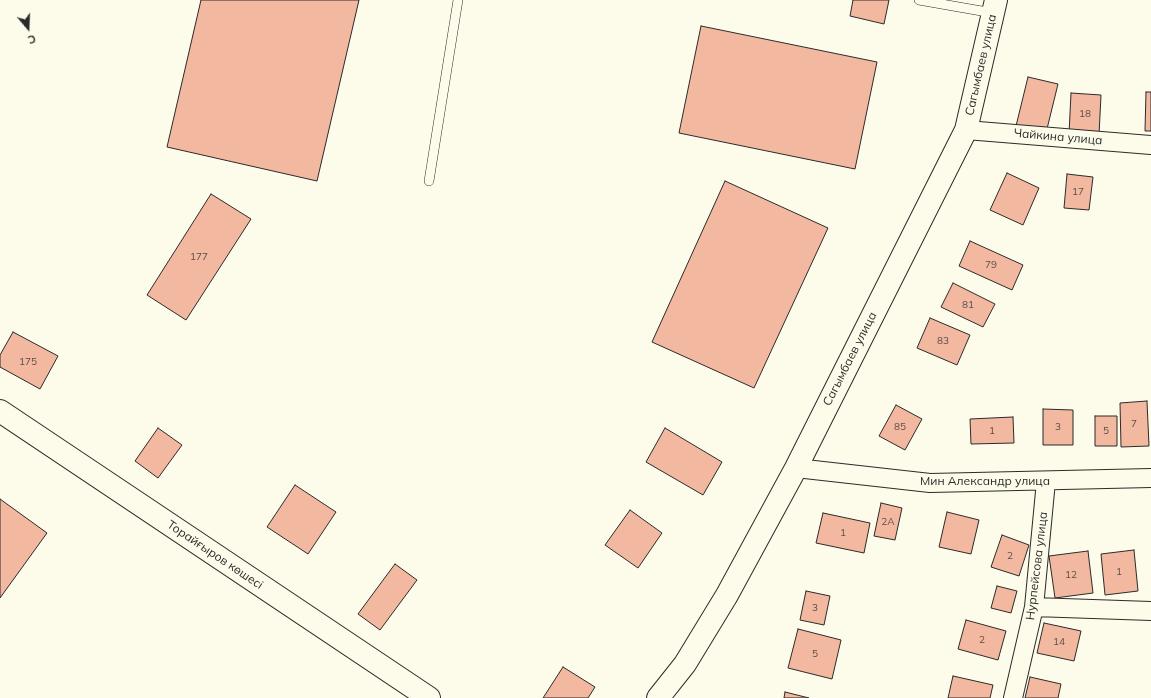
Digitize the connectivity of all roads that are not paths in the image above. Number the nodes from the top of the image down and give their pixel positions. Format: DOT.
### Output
graph roads {
  1 [pos="458,0"];
  2 [pos="919,0"];
  3 [pos="994,6"];
  4 [pos="966,130"];
  5 [pos="1151,145"];
  6 [pos="429,181"];
  7 [pos="0,411"];
  8 [pos="796,468"];
  9 [pos="1151,478"];
  10 [pos="1046,481"];
  11 [pos="1034,607"];
  12 [pos="1151,611"];
  13 [pos="429,698"];
  14 [pos="658,698"];
  15 [pos="1013,698"];
  1 -- 6 [label="lane"];
  2 -- 3 [label="lane"];
  3 -- 4 [label="street, Сагымбаев улица"];
  4 -- 5 [label="street, Чайкина улица"];
  4 -- 8 [label="street, Сагымбаев улица"];
  7 -- 13 [label="street, Торайғыров көшесі"];
  8 -- 10 [label="street, Мин Александр улица"];
  8 -- 14 [label="street, Сагымбаев улица"];
  9 -- 10 [label="street, Мин Александр улица"];
  10 -- 11 [label="street, Нурпейсова улица"];
  11 -- 12 [label="street"];
  11 -- 15 [label="street, Нурпейсова улица"];
}
